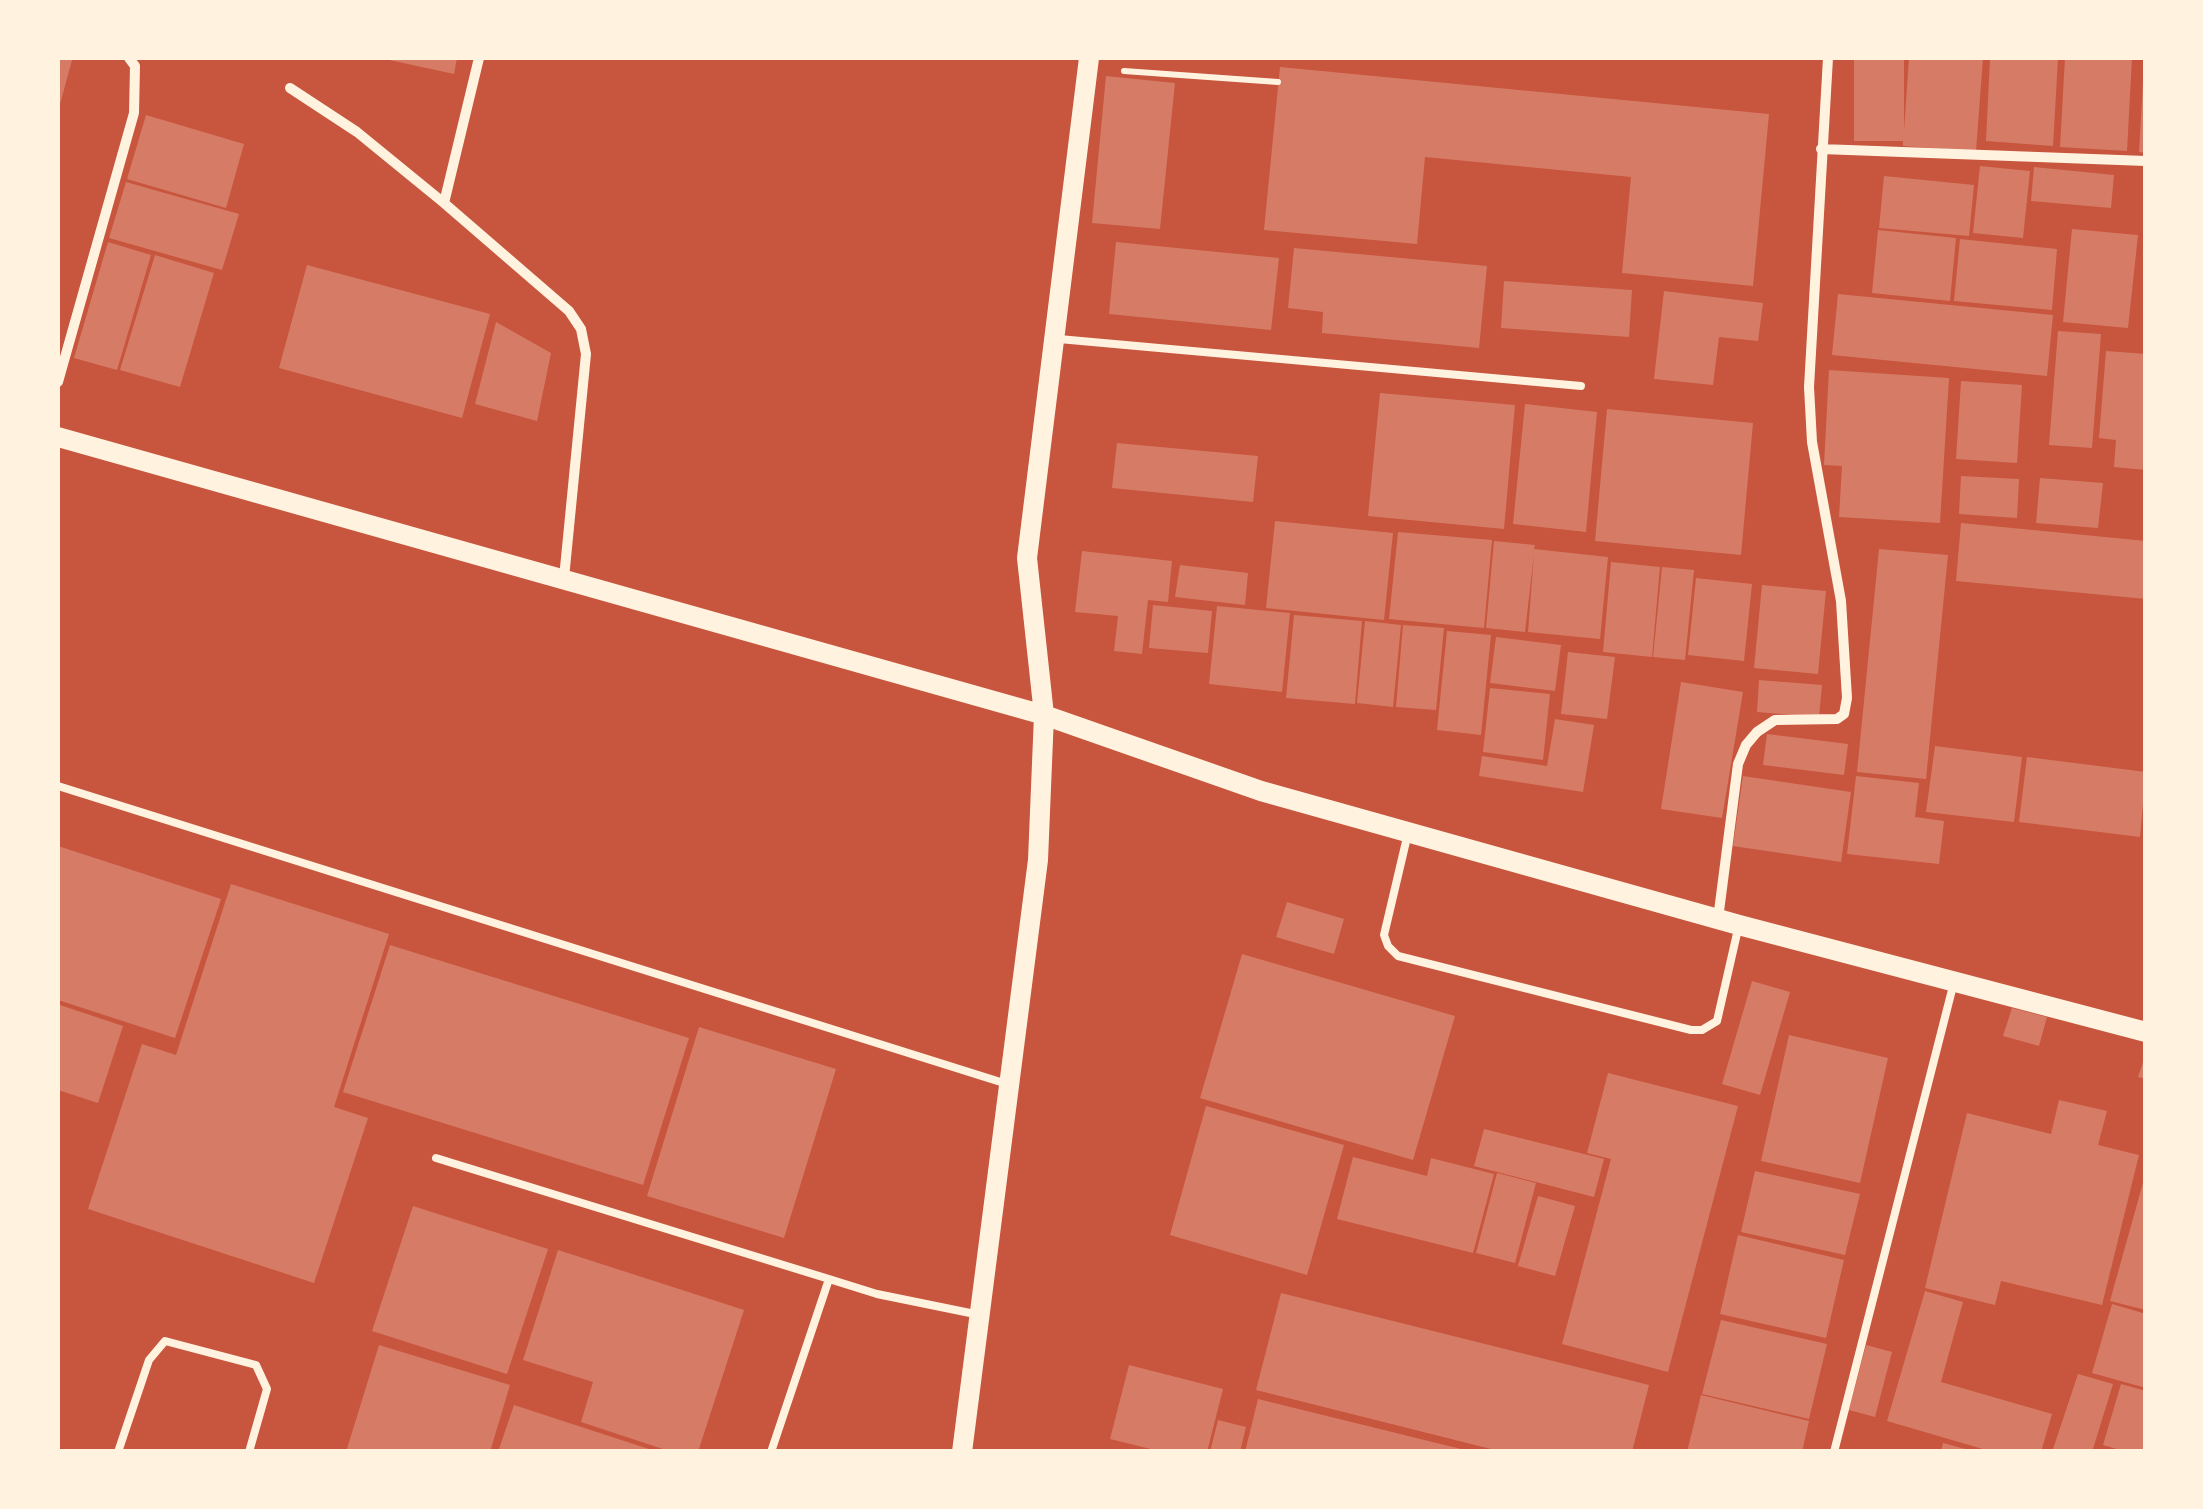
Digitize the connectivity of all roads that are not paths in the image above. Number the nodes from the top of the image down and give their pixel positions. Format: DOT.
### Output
graph roads {
  1 [pos="130,58"];
  2 [pos="479,58"];
  3 [pos="1828,58"];
  4 [pos="1088,63"];
  5 [pos="290,88"];
  6 [pos="1821,149"];
  7 [pos="2146,161"];
  8 [pos="444,202"];
  9 [pos="1054,338"];
  10 [pos="58,382"];
  11 [pos="1581,386"];
  12 [pos="58,437"];
  13 [pos="564,578"];
  14 [pos="1044,715"];
  15 [pos="58,786"];
  16 [pos="1408,832"];
  17 [pos="1718,919"];
  18 [pos="1739,924"];
  19 [pos="1954,982"];
  20 [pos="2146,1032"];
  21 [pos="1009,1084"];
  22 [pos="436,1158"];
  23 [pos="829,1279"];
  24 [pos="980,1315"];
  25 [pos="118,1452"];
  26 [pos="249,1452"];
  27 [pos="771,1452"];
  28 [pos="962,1452"];
  29 [pos="1834,1452"];
  1 -- 10 [label="street"];
  2 -- 8 [label="street"];
  3 -- 6 [label="street"];
  4 -- 9 [label="main road"];
  5 -- 8 [label="street"];
  6 -- 7 [label="street"];
  6 -- 17 [label="street"];
  8 -- 13 [label="street"];
  9 -- 11 [label="lane"];
  9 -- 14 [label="main road"];
  12 -- 13 [label="main road"];
  13 -- 14 [label="main road"];
  14 -- 16 [label="main road"];
  14 -- 21 [label="main road"];
  15 -- 21 [label="lane"];
  16 -- 17 [label="main road"];
  16 -- 18 [label="lane"];
  17 -- 18 [label="main road"];
  18 -- 19 [label="main road"];
  19 -- 20 [label="main road"];
  19 -- 29 [label="lane"];
  21 -- 24 [label="main road"];
  22 -- 23 [label="lane"];
  23 -- 24 [label="lane"];
  23 -- 27 [label="lane"];
  24 -- 28 [label="main road"];
  25 -- 26 [label="lane"];
}
